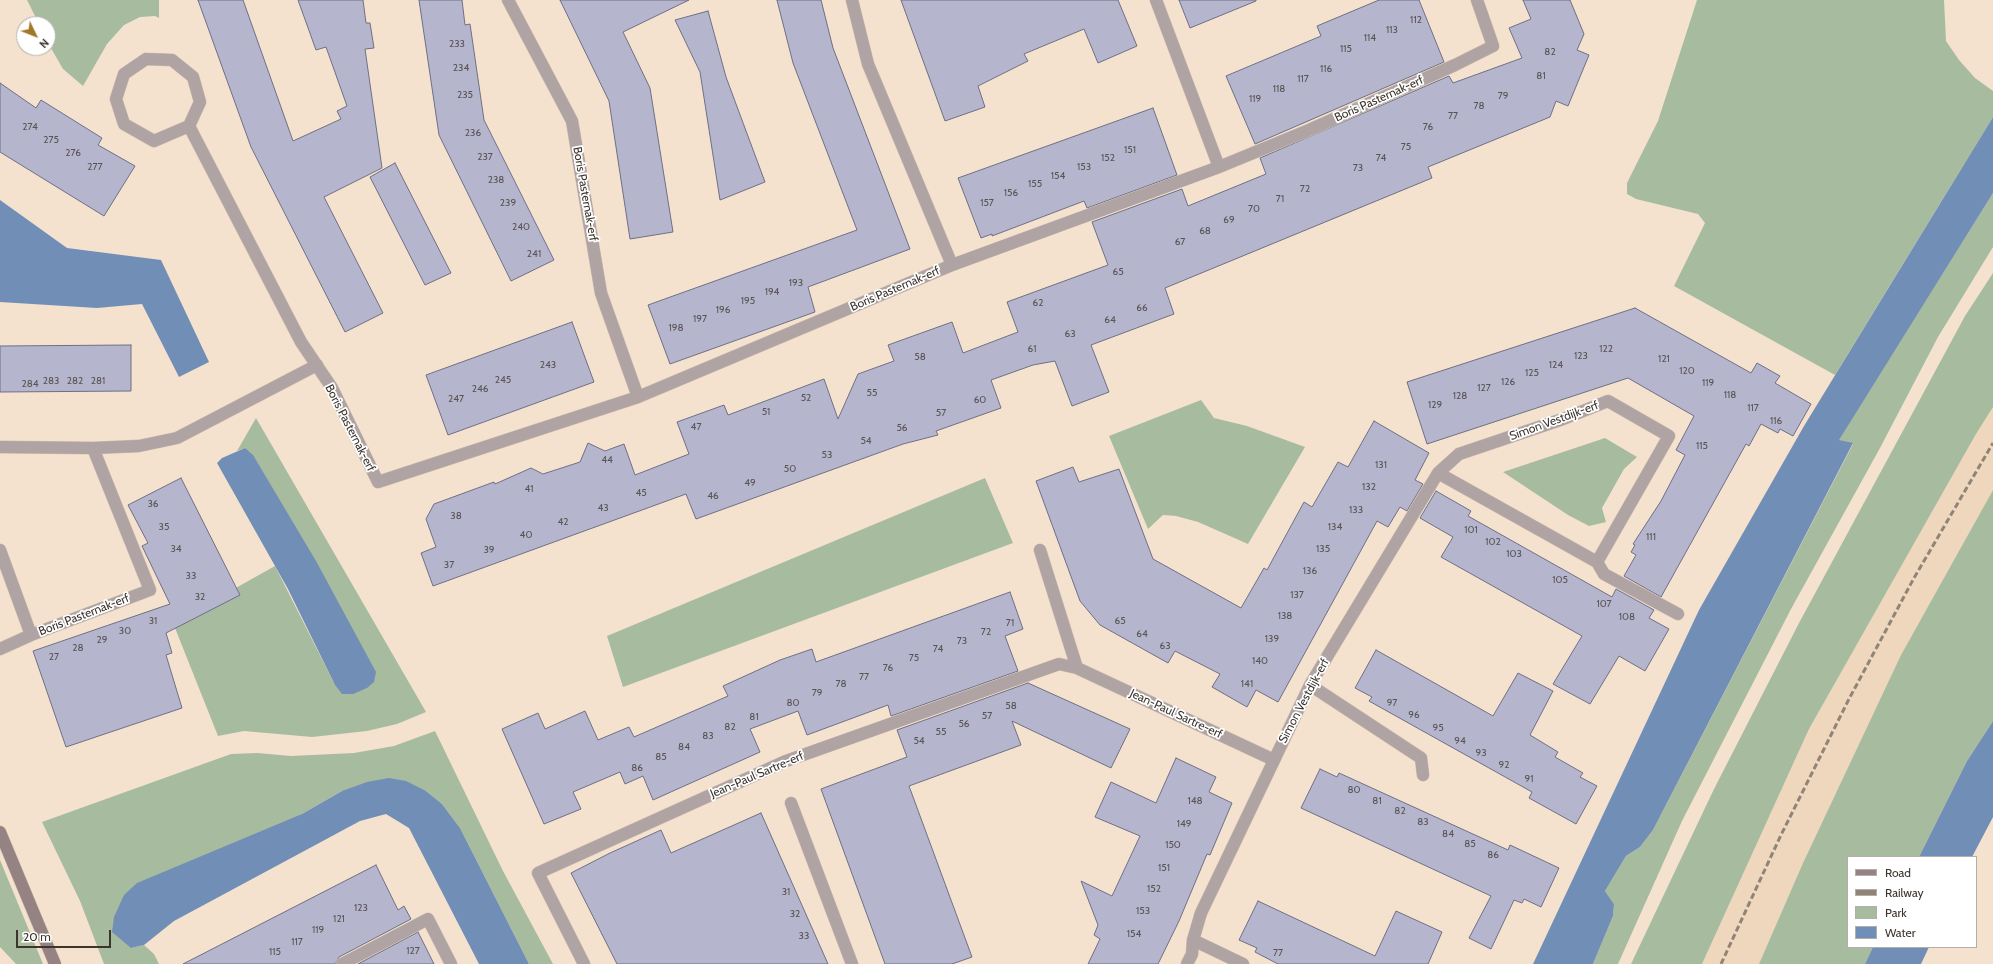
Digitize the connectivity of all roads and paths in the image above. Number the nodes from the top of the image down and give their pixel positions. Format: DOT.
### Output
graph roads {
  1 [pos="508,0"];
  2 [pos="852,0"];
  3 [pos="1156,0"];
  4 [pos="1477,0"];
  5 [pos="189,126"];
  6 [pos="1218,168"];
  7 [pos="952,265"];
  8 [pos="317,365"];
  9 [pos="638,397"];
  10 [pos="0,446"];
  11 [pos="93,448"];
  12 [pos="1438,473"];
  13 [pos="0,550"];
  14 [pos="1040,550"];
  15 [pos="1597,562"];
  16 [pos="1678,614"];
  17 [pos="32,635"];
  18 [pos="0,649"];
  19 [pos="1077,668"];
  20 [pos="1310,685"];
  21 [pos="1274,760"];
  22 [pos="1423,775"];
  23 [pos="791,803"];
  24 [pos="0,832"];
  25 [pos="1193,940"];
  26 [pos="55,964"];
  27 [pos="342,964"];
  28 [pos="451,964"];
  29 [pos="584,964"];
  30 [pos="852,964"];
  31 [pos="1187,964"];
  32 [pos="1243,964"];
  1 -- 9 [label="street, Boris Pasternak-erf"];
  2 -- 7 [label="street, Boris Pasternak-erf"];
  3 -- 6 [label="street"];
  4 -- 6 [label="street, Boris Pasternak-erf"];
  5 -- 5 [label="street"];
  5 -- 8 [label="street, Boris Pasternak-erf"];
  6 -- 7 [label="street, Boris Pasternak-erf"];
  7 -- 9 [label="street, Boris Pasternak-erf"];
  8 -- 9 [label="street, Boris Pasternak-erf"];
  8 -- 11 [label="street"];
  10 -- 11 [label="street"];
  11 -- 17 [label="street, Boris Pasternak-erf"];
  12 -- 15 [label="street"];
  12 -- 15 [label="street, Simon Vestdijk-erf"];
  12 -- 20 [label="street, Simon Vestdijk-erf"];
  13 -- 17 [label="street, Boris Pasternak-erf"];
  14 -- 19 [label="street"];
  15 -- 16 [label="street"];
  17 -- 18 [label="street, Boris Pasternak-erf"];
  19 -- 21 [label="street, Jean-Paul Sartre-erf"];
  19 -- 29 [label="street, Jean-Paul Sartre-erf"];
  20 -- 21 [label="street, Simon Vestdijk-erf"];
  20 -- 22 [label="street"];
  21 -- 25 [label="street, Simon Vestdijk-erf"];
  23 -- 30 [label="street"];
  24 -- 26 [label="street"];
  25 -- 31 [label="street, Simon Vestdijk-erf"];
  25 -- 32 [label="street"];
  27 -- 28 [label="street"];
}
